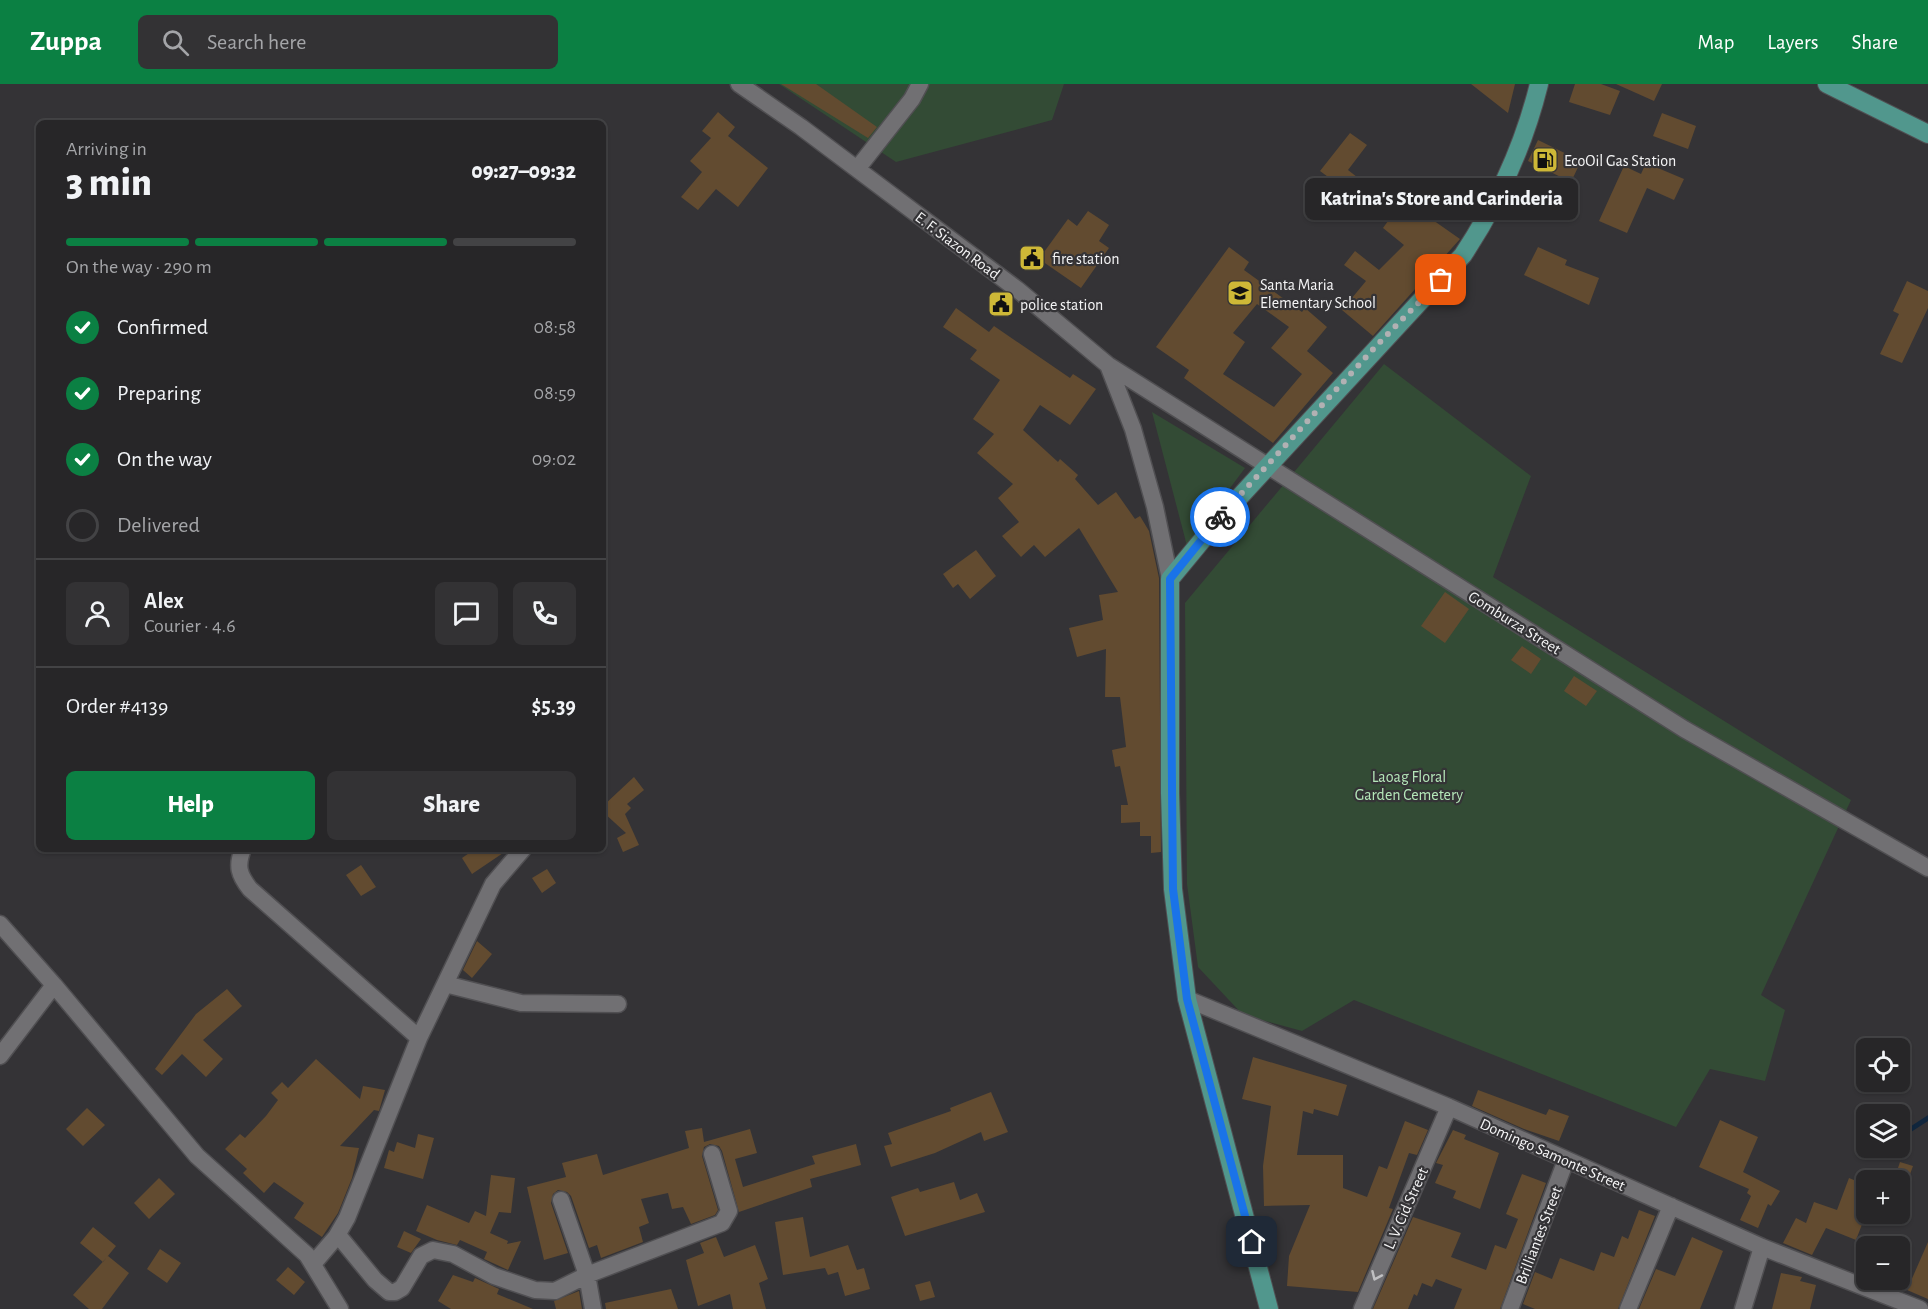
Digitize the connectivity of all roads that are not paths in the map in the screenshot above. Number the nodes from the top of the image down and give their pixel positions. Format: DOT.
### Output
graph roads {
  1 [pos="738,84"];
  2 [pos="920,84"];
  3 [pos="1539,84"];
  4 [pos="1827,84"];
  5 [pos="1928,134"];
  6 [pos="857,169"];
  7 [pos="1108,364"];
  8 [pos="1268,466"];
  9 [pos="1170,579"];
  10 [pos="242,852"];
  11 [pos="520,852"];
  12 [pos="1928,868"];
  13 [pos="0,924"];
  14 [pos="445,984"];
  15 [pos="54,985"];
  16 [pos="1187,999"];
  17 [pos="618,1004"];
  18 [pos="419,1038"];
  19 [pos="0,1056"];
  20 [pos="1449,1107"];
  21 [pos="712,1154"];
  22 [pos="1566,1160"];
  23 [pos="561,1200"];
  24 [pos="1671,1206"];
  25 [pos="338,1235"];
  26 [pos="1762,1247"];
  27 [pos="313,1264"];
  28 [pos="587,1275"];
  29 [pos="340,1309"];
  30 [pos="593,1309"];
  31 [pos="1269,1309"];
  32 [pos="1362,1309"];
  33 [pos="1510,1309"];
  34 [pos="1629,1309"];
  35 [pos="1743,1309"];
  36 [pos="1920,1309"];
  1 -- 6 [label="street, E. F. Siazon Road"];
  2 -- 6 [label="street"];
  3 -- 8 [label="main road"];
  4 -- 5 [label="main road"];
  6 -- 7 [label="street, E. F. Siazon Road"];
  7 -- 8 [label="street, Gomburza Street"];
  7 -- 9 [label="street, E. F. Siazon Road"];
  8 -- 9 [label="main road"];
  8 -- 12 [label="street, Gomburza Street"];
  9 -- 16 [label="main road"];
  10 -- 18 [label="street"];
  11 -- 14 [label="street"];
  13 -- 15 [label="street"];
  14 -- 17 [label="street"];
  14 -- 18 [label="street"];
  15 -- 19 [label="street"];
  15 -- 27 [label="street"];
  16 -- 20 [label="street, Domingo Samonte Street"];
  16 -- 31 [label="main road"];
  18 -- 25 [label="street"];
  20 -- 22 [label="street, Domingo Samonte Street"];
  20 -- 32 [label="street, L. V. Cid Street, one-way"];
  21 -- 28 [label="street"];
  22 -- 24 [label="street, Domingo Samonte Street"];
  22 -- 33 [label="street, Brilliantes Street"];
  23 -- 28 [label="street"];
  24 -- 26 [label="street, Domingo Samonte Street"];
  24 -- 34 [label="street"];
  25 -- 27 [label="street"];
  25 -- 28 [label="street"];
  26 -- 35 [label="street"];
  26 -- 36 [label="street, Domingo Samonte Street"];
  27 -- 29 [label="street"];
  28 -- 30 [label="street"];
}
